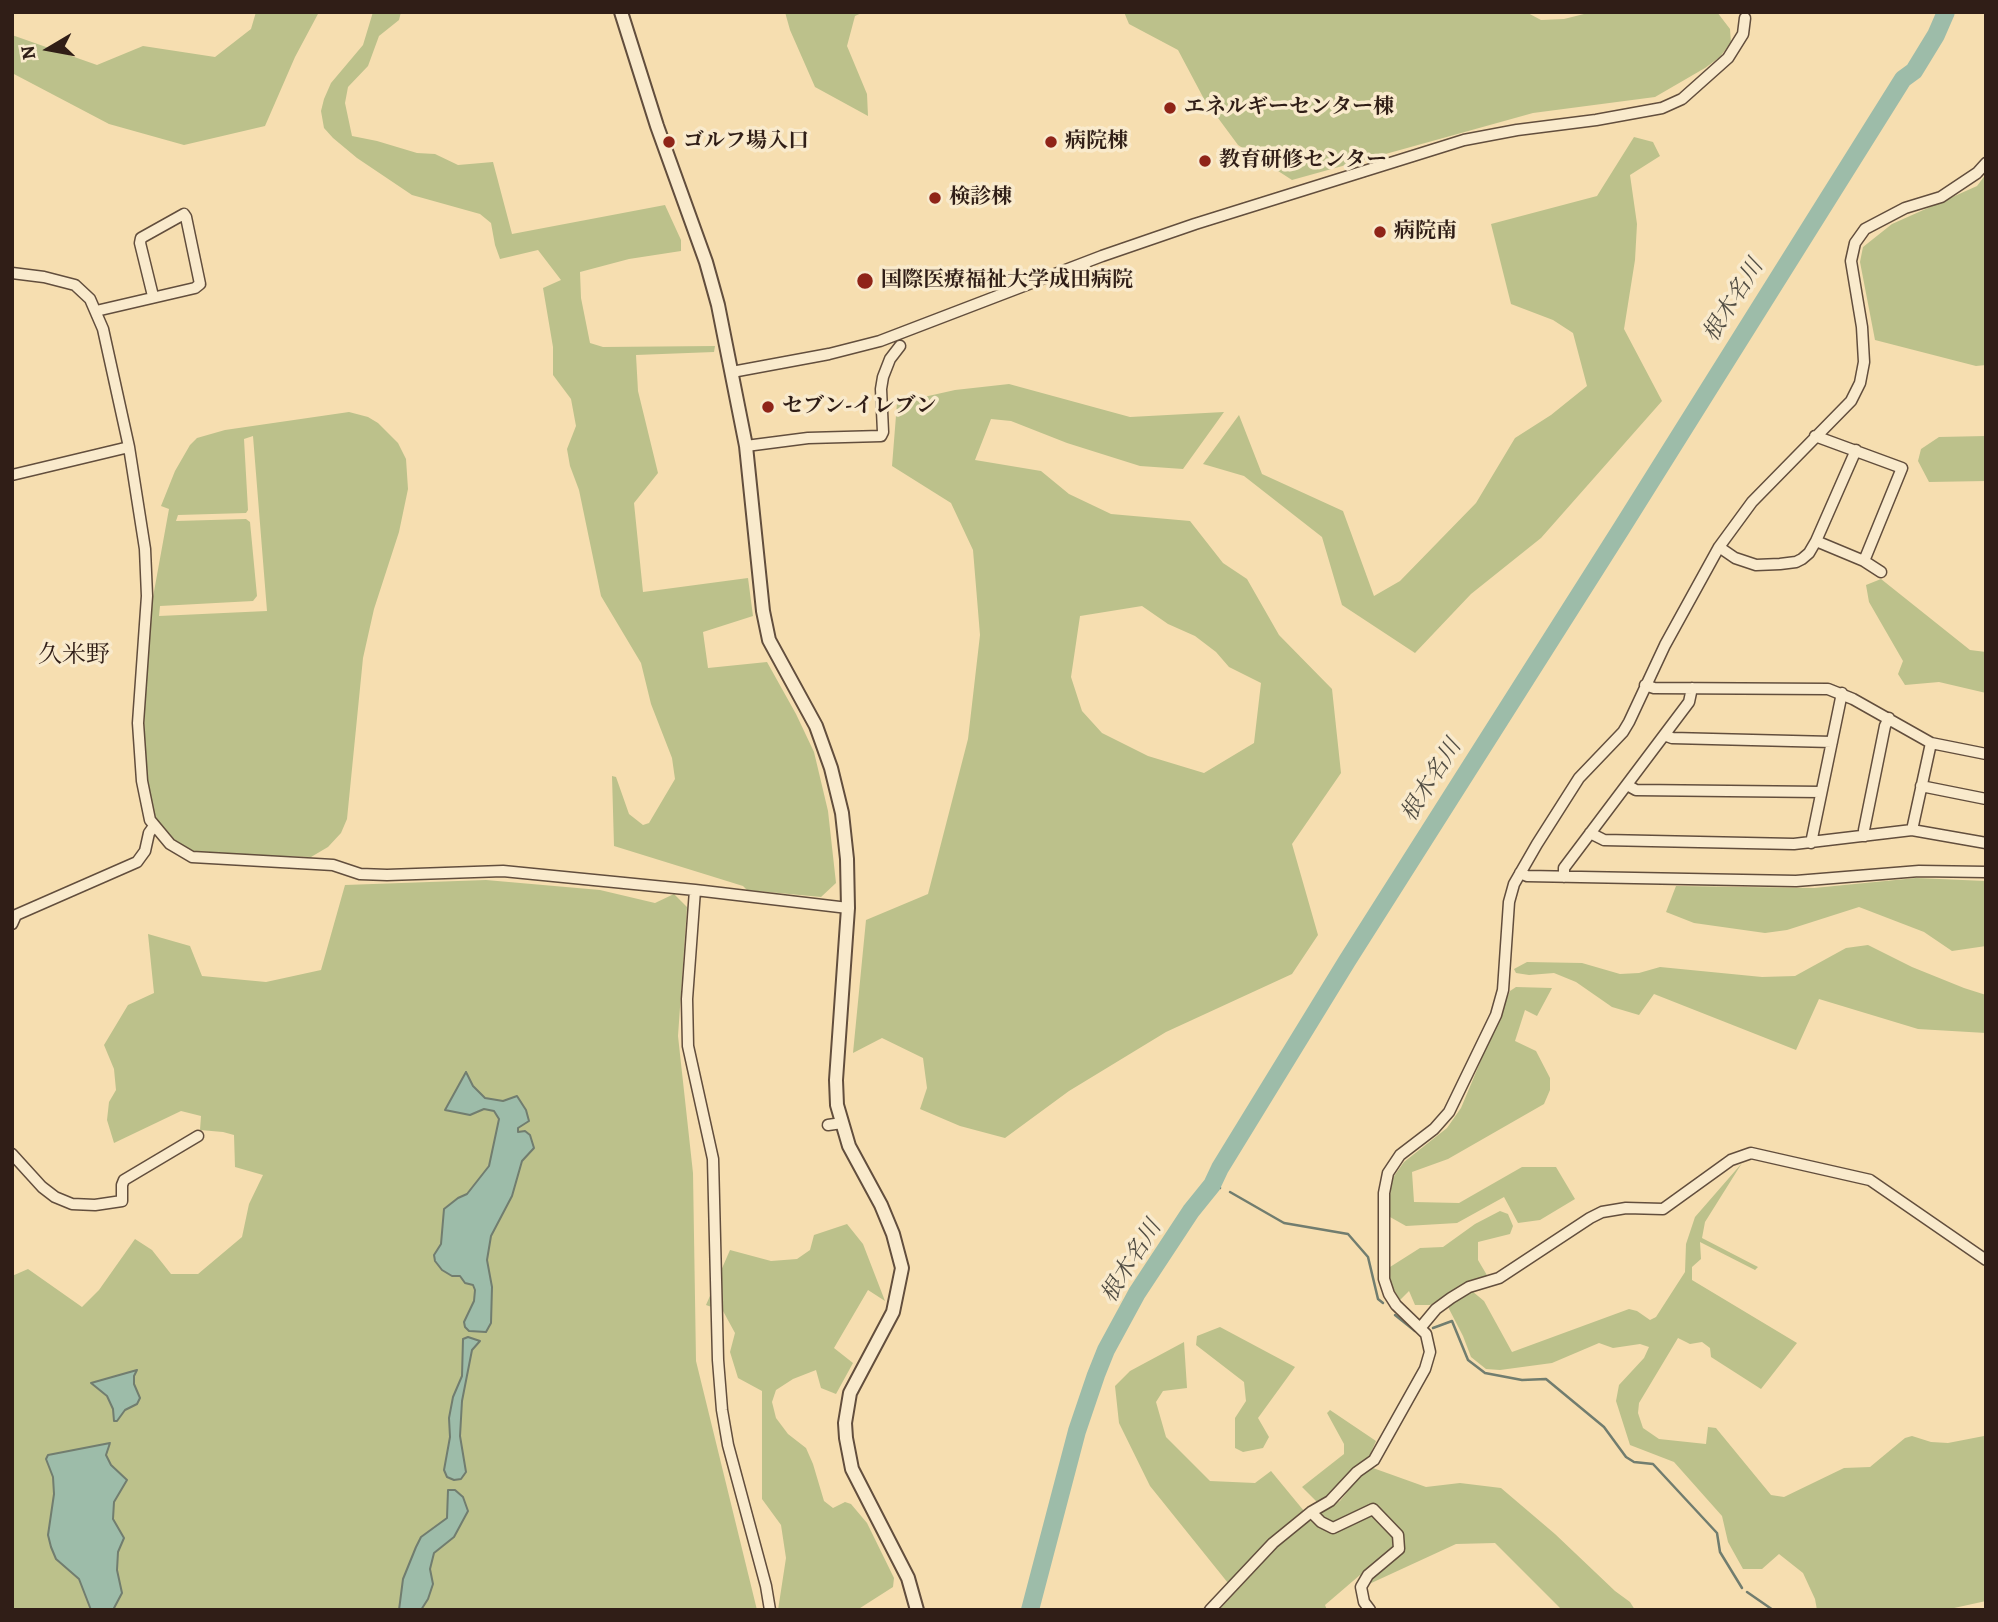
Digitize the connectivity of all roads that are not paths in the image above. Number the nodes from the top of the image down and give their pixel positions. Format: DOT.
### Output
graph roads {
  1 [pos="621,12"];
  2 [pos="1745,18"];
  3 [pos="1986,163"];
  4 [pos="12,274"];
  5 [pos="153,296"];
  6 [pos="96,311"];
  7 [pos="900,346"];
  8 [pos="732,372"];
  9 [pos="1815,436"];
  10 [pos="746,446"];
  11 [pos="129,447"];
  12 [pos="1856,450"];
  13 [pos="12,475"];
  14 [pos="1816,541"];
  15 [pos="1719,547"];
  16 [pos="1864,561"];
  17 [pos="1881,572"];
  18 [pos="1645,685"];
  19 [pos="1692,688"];
  20 [pos="1842,693"];
  21 [pos="1889,718"];
  22 [pos="1664,735"];
  23 [pos="1832,742"];
  24 [pos="1931,743"];
  25 [pos="1986,754"];
  26 [pos="1627,785"];
  27 [pos="1921,786"];
  28 [pos="1822,792"];
  29 [pos="1986,799"];
  30 [pos="153,826"];
  31 [pos="1912,830"];
  32 [pos="1590,833"];
  33 [pos="1865,836"];
  34 [pos="1811,843"];
  35 [pos="1986,843"];
  36 [pos="1986,872"];
  37 [pos="1520,873"];
  38 [pos="1564,877"];
  39 [pos="695,890"];
  40 [pos="848,908"];
  41 [pos="12,924"];
  42 [pos="842,1123"];
  43 [pos="828,1125"];
  44 [pos="198,1136"];
  45 [pos="12,1154"];
  46 [pos="1986,1260"];
  47 [pos="1421,1327"];
  48 [pos="1311,1512"];
  49 [pos="770,1610"];
  50 [pos="917,1610"];
  51 [pos="1210,1610"];
  52 [pos="1370,1610"];
  1 -- 8 [label="street"];
  2 -- 8 [label="street"];
  3 -- 9 [label="street"];
  4 -- 6 [label="street"];
  5 -- 5 [label="street"];
  5 -- 6 [label="street"];
  6 -- 11 [label="street"];
  7 -- 10 [label="street"];
  8 -- 10 [label="street"];
  9 -- 12 [label="street"];
  9 -- 15 [label="street"];
  10 -- 40 [label="street"];
  11 -- 13 [label="street"];
  11 -- 30 [label="street"];
  12 -- 14 [label="street"];
  12 -- 16 [label="street"];
  14 -- 15 [label="street"];
  14 -- 16 [label="street"];
  15 -- 18 [label="street"];
  16 -- 17 [label="street"];
  18 -- 19 [label="street"];
  18 -- 37 [label="street"];
  19 -- 20 [label="street"];
  19 -- 22 [label="street"];
  20 -- 21 [label="street"];
  20 -- 23 [label="street"];
  21 -- 24 [label="street"];
  21 -- 33 [label="street"];
  22 -- 23 [label="street"];
  22 -- 26 [label="street"];
  23 -- 28 [label="street"];
  24 -- 25 [label="street"];
  24 -- 27 [label="street"];
  26 -- 28 [label="street"];
  26 -- 32 [label="street"];
  27 -- 29 [label="street"];
  27 -- 31 [label="street"];
  28 -- 34 [label="street"];
  30 -- 39 [label="street"];
  30 -- 41 [label="street"];
  31 -- 33 [label="street"];
  31 -- 35 [label="street"];
  32 -- 34 [label="street"];
  32 -- 38 [label="street"];
  33 -- 34 [label="street"];
  36 -- 38 [label="street"];
  37 -- 38 [label="street"];
  37 -- 47 [label="street"];
  39 -- 40 [label="street"];
  39 -- 49 [label="street"];
  40 -- 42 [label="street"];
  42 -- 43 [label="street"];
  42 -- 50 [label="street"];
  44 -- 45 [label="street"];
  46 -- 47 [label="street"];
  47 -- 48 [label="street"];
  48 -- 51 [label="street"];
  48 -- 52 [label="street"];
}
